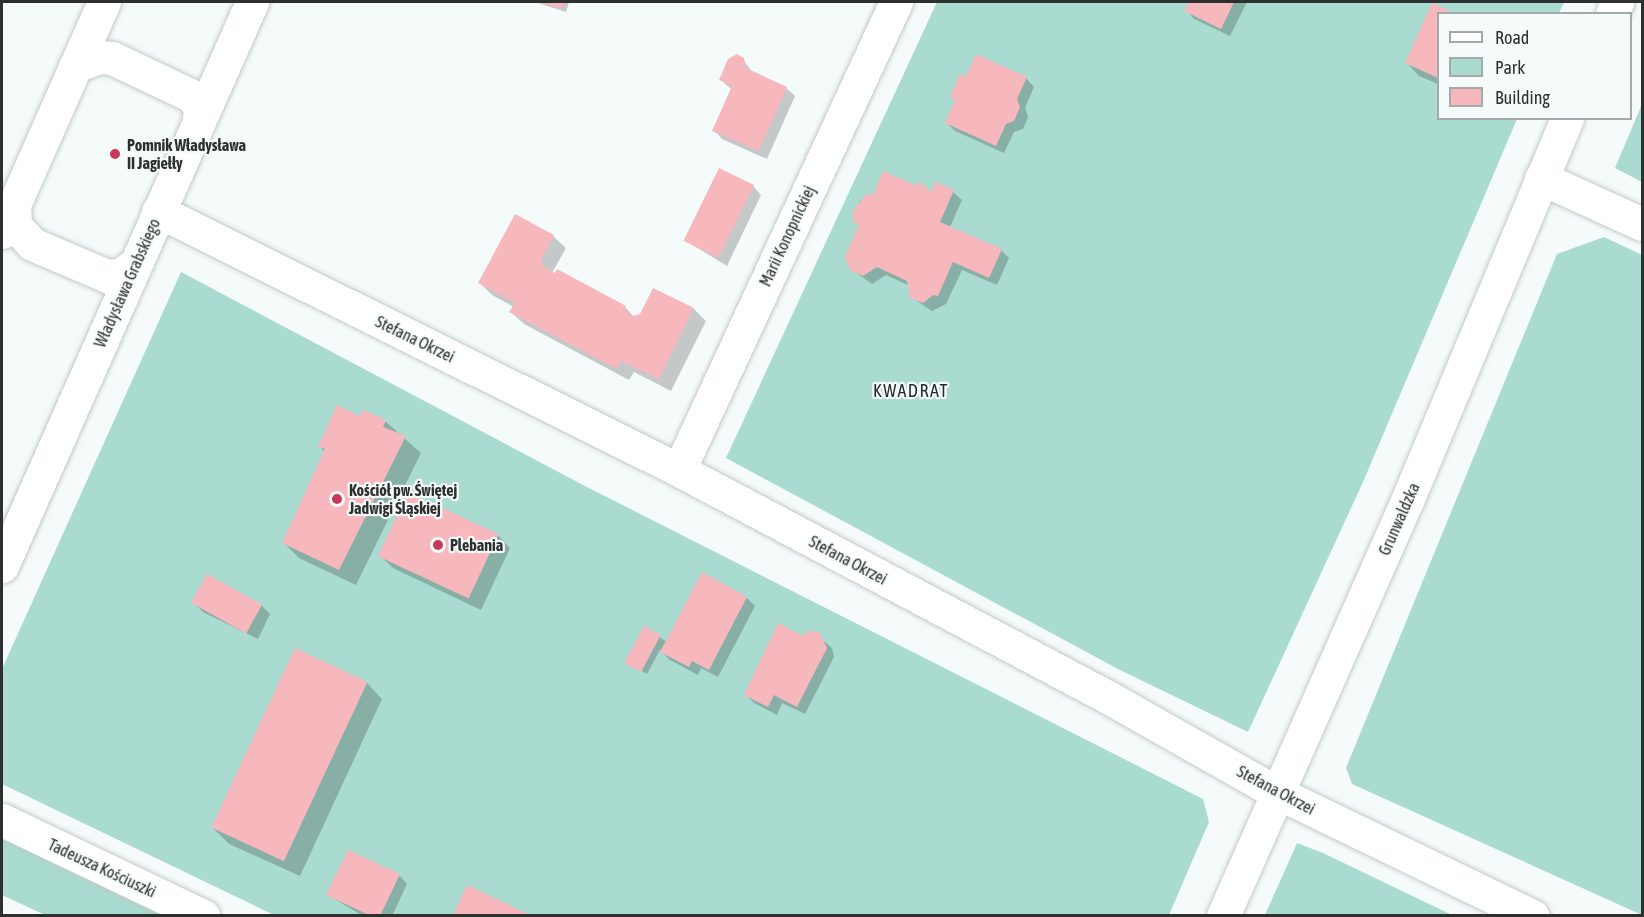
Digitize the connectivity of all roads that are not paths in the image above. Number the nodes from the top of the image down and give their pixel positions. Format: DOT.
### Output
graph roads {
  1 [pos="104,2"];
  2 [pos="252,2"];
  3 [pos="896,2"];
  4 [pos="75,66"];
  5 [pos="199,120"];
  6 [pos="1566,120"];
  7 [pos="1541,178"];
  8 [pos="158,212"];
  9 [pos="8,218"];
  10 [pos="1642,224"];
  11 [pos="134,265"];
  12 [pos="679,470"];
  13 [pos="2,566"];
  14 [pos="1276,792"];
  15 [pos="2,820"];
  16 [pos="203,915"];
  17 [pos="1223,915"];
  18 [pos="1533,915"];
  1 -- 4 [label="street"];
  2 -- 5 [label="street, Władysława Grabskiego"];
  3 -- 12 [label="street, Marii Konopnickiej"];
  4 -- 5 [label="street"];
  4 -- 9 [label="street"];
  5 -- 8 [label="street, Władysława Grabskiego"];
  6 -- 7 [label="street, Grunwaldzka"];
  7 -- 10 [label="street"];
  7 -- 14 [label="street, Grunwaldzka"];
  8 -- 11 [label="street, Władysława Grabskiego"];
  8 -- 12 [label="street, Stefana Okrzei"];
  9 -- 11 [label="street"];
  11 -- 13 [label="street, Władysława Grabskiego"];
  12 -- 14 [label="street, Stefana Okrzei"];
  14 -- 17 [label="street, Grunwaldzka"];
  14 -- 18 [label="street, Stefana Okrzei"];
  15 -- 16 [label="street, Tadeusza Kościuszki"];
}
